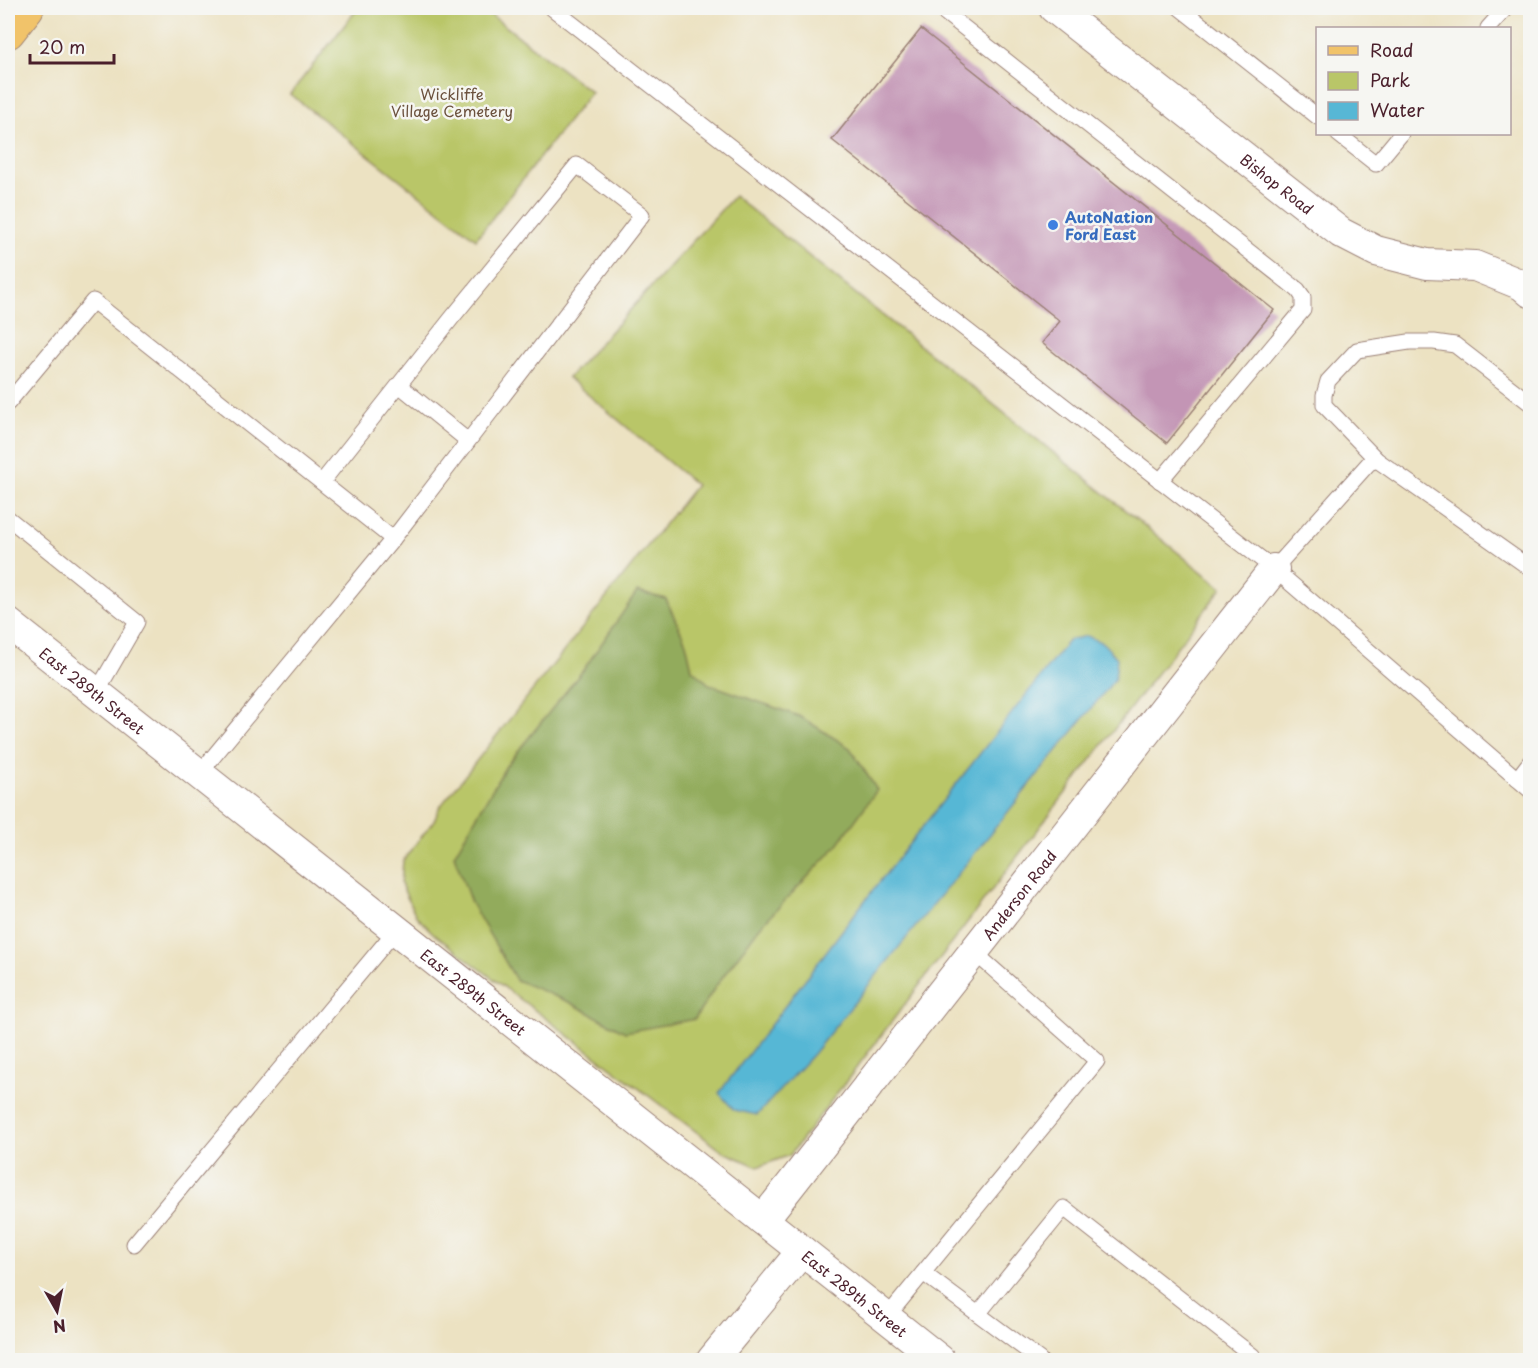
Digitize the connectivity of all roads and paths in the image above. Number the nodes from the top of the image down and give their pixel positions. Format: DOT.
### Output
graph roads {
  1 [pos="27,8"];
  2 [pos="552,8"];
  3 [pos="939,8"];
  4 [pos="1054,8"];
  5 [pos="1180,8"];
  6 [pos="1506,8"];
  7 [pos="1489,27"];
  8 [pos="8,32"];
  9 [pos="1316,116"];
  10 [pos="1339,135"];
  11 [pos="1400,135"];
  12 [pos="1530,292"];
  13 [pos="399,385"];
  14 [pos="8,403"];
  15 [pos="1530,403"];
  16 [pos="468,441"];
  17 [pos="1377,460"];
  18 [pos="1161,481"];
  19 [pos="322,482"];
  20 [pos="8,518"];
  21 [pos="393,539"];
  22 [pos="1274,568"];
  23 [pos="1530,568"];
  24 [pos="8,622"];
  25 [pos="96,693"];
  26 [pos="1530,762"];
  27 [pos="199,774"];
  28 [pos="1517,779"];
  29 [pos="1530,790"];
  30 [pos="396,930"];
  31 [pos="974,952"];
  32 [pos="763,1220"];
  33 [pos="134,1244"];
  34 [pos="802,1251"];
  35 [pos="923,1273"];
  36 [pos="978,1314"];
  37 [pos="886,1318"];
  38 [pos="712,1360"];
  39 [pos="940,1360"];
  40 [pos="1040,1360"];
  41 [pos="1249,1360"];
  1 -- 8 [label="main road"];
  2 -- 18 [label="lane"];
  3 -- 18 [label="lane"];
  4 -- 12 [label="street, Bishop Road"];
  5 -- 9 [label="lane"];
  6 -- 7 [label="lane"];
  10 -- 11 [label="lane"];
  13 -- 16 [label="lane"];
  13 -- 16 [label="lane"];
  13 -- 19 [label="lane"];
  14 -- 19 [label="lane"];
  15 -- 17 [label="lane"];
  16 -- 21 [label="lane"];
  17 -- 22 [label="lane"];
  17 -- 23 [label="lane"];
  18 -- 22 [label="lane"];
  19 -- 21 [label="lane"];
  20 -- 25 [label="lane"];
  21 -- 27 [label="lane"];
  22 -- 28 [label="lane"];
  22 -- 31 [label="street, Anderson Road"];
  24 -- 25 [label="street, East 289th Street"];
  25 -- 27 [label="street, East 289th Street"];
  26 -- 28 [label="lane"];
  27 -- 30 [label="street, East 289th Street"];
  28 -- 29 [label="lane"];
  30 -- 32 [label="street, East 289th Street"];
  30 -- 33 [label="lane"];
  31 -- 32 [label="street, Anderson Road"];
  31 -- 35 [label="lane"];
  32 -- 34 [label="street, East 289th Street"];
  34 -- 37 [label="street, East 289th Street"];
  34 -- 38 [label="street"];
  35 -- 36 [label="lane"];
  35 -- 37 [label="lane"];
  36 -- 40 [label="lane"];
  36 -- 41 [label="lane"];
  37 -- 39 [label="street, East 289th Street"];
}
